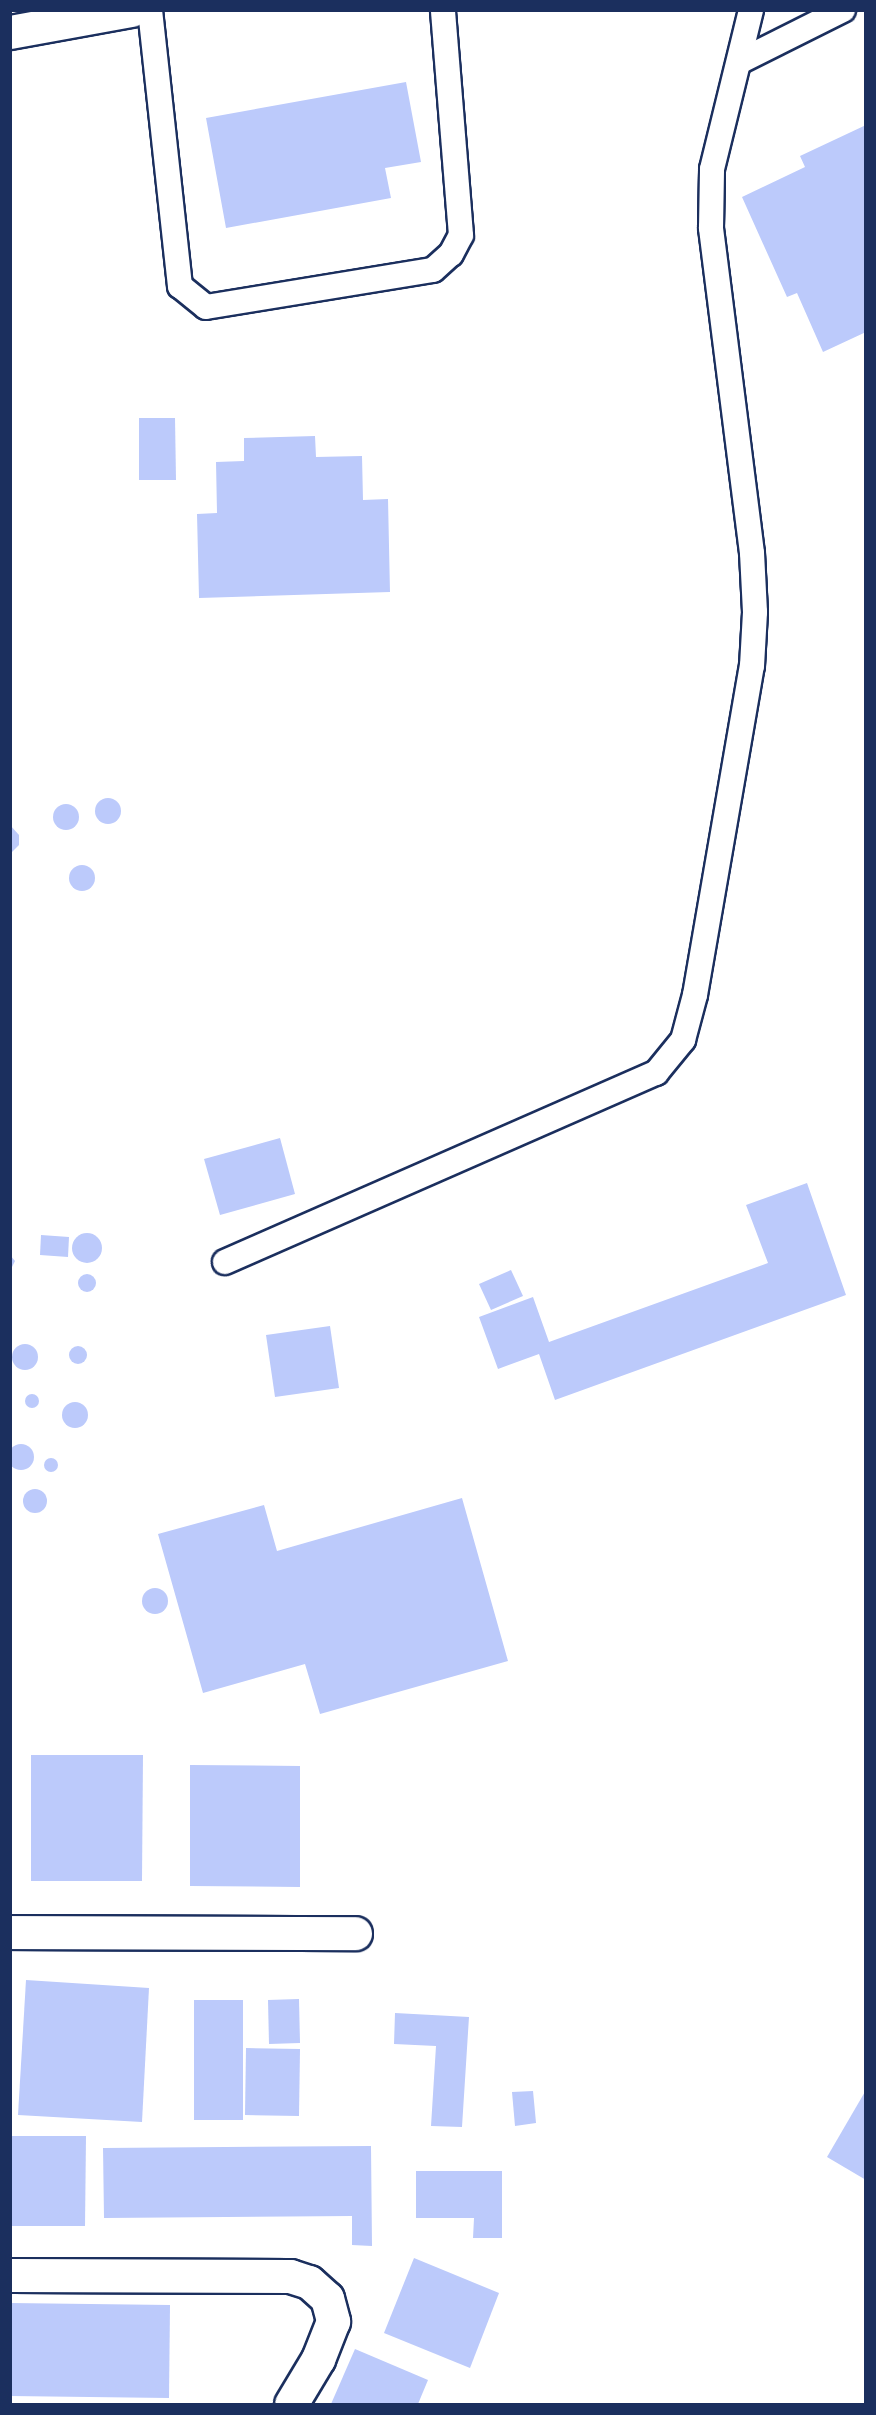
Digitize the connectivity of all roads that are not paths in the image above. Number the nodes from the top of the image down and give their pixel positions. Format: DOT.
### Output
graph roads {
  1 [pos="131,10"];
  2 [pos="150,10"];
  3 [pos="442,10"];
  4 [pos="751,10"];
  5 [pos="843,10"];
  6 [pos="10,32"];
  7 [pos="741,61"];
  8 [pos="225,1262"];
  9 [pos="10,1932"];
  10 [pos="355,1933"];
  11 [pos="10,2275"];
  12 [pos="291,2404"];
  1 -- 6 [label="street"];
  2 -- 3 [label="lane"];
  4 -- 7 [label="lane"];
  5 -- 7 [label="lane"];
  7 -- 8 [label="lane"];
  9 -- 10 [label="street"];
  11 -- 12 [label="street"];
}
